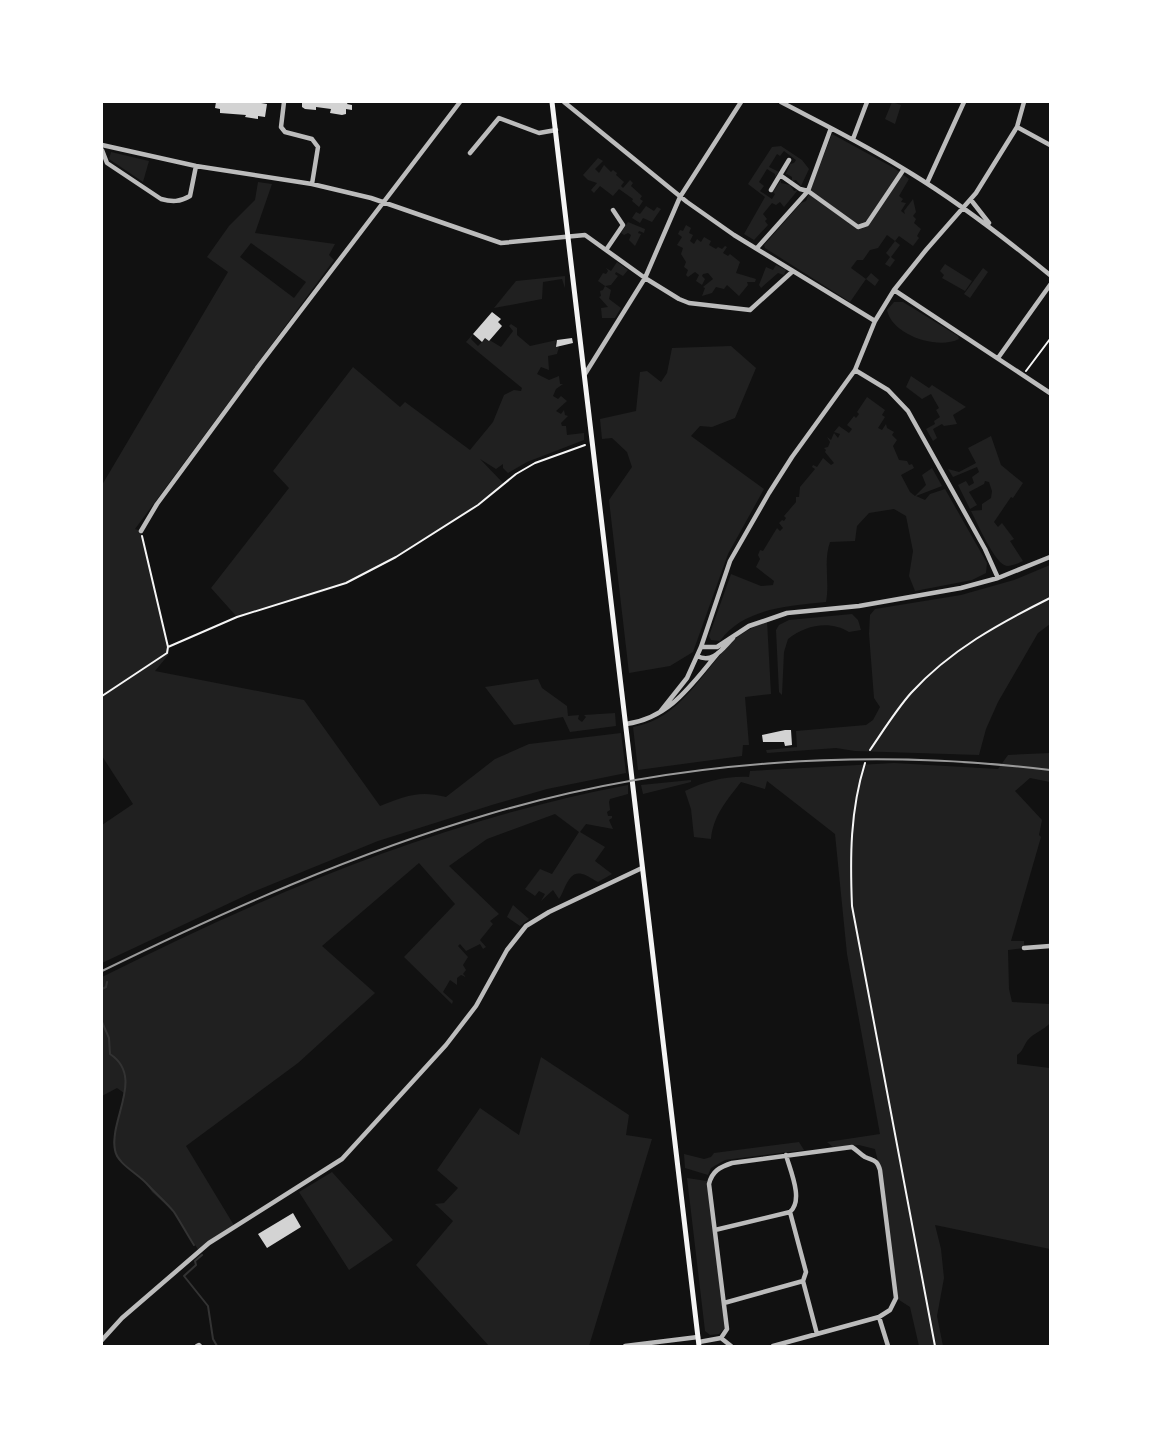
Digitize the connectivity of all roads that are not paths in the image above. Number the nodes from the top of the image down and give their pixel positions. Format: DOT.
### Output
graph roads {
  1 [pos="284,102"];
  2 [pos="460,102"];
  3 [pos="552,102"];
  4 [pos="564,102"];
  5 [pos="741,102"];
  6 [pos="781,102"];
  7 [pos="867,102"];
  8 [pos="964,102"];
  9 [pos="1024,102"];
  10 [pos="1017,127"];
  11 [pos="831,128"];
  12 [pos="556,130"];
  13 [pos="853,139"];
  14 [pos="1051,145"];
  15 [pos="102,147"];
  16 [pos="470,153"];
  17 [pos="789,160"];
  18 [pos="196,166"];
  19 [pos="904,169"];
  20 [pos="780,175"];
  21 [pos="926,183"];
  22 [pos="313,184"];
  23 [pos="771,190"];
  24 [pos="808,191"];
  25 [pos="680,197"];
  26 [pos="971,201"];
  27 [pos="383,203"];
  28 [pos="964,208"];
  29 [pos="613,210"];
  30 [pos="991,227"];
  31 [pos="569,237"];
  32 [pos="757,248"];
  33 [pos="606,250"];
  34 [pos="793,271"];
  35 [pos="1051,275"];
  36 [pos="645,278"];
  37 [pos="1051,285"];
  38 [pos="894,290"];
  39 [pos="874,321"];
  40 [pos="998,358"];
  41 [pos="855,370"];
  42 [pos="585,374"];
  43 [pos="1051,393"];
  44 [pos="141,531"];
  45 [pos="1051,557"];
  46 [pos="998,578"];
  47 [pos="736,635"];
  48 [pos="701,646"];
  49 [pos="718,653"];
  50 [pos="697,656"];
  51 [pos="660,712"];
  52 [pos="625,724"];
  53 [pos="642,868"];
  54 [pos="1051,946"];
  55 [pos="1024,948"];
  56 [pos="786,1155"];
  57 [pos="790,1212"];
  58 [pos="715,1230"];
  59 [pos="803,1281"];
  60 [pos="724,1303"];
  61 [pos="879,1317"];
  62 [pos="817,1334"];
  63 [pos="722,1338"];
  64 [pos="798,1339"];
  65 [pos="102,1340"];
  66 [pos="698,1342"];
  67 [pos="625,1346"];
  68 [pos="731,1346"];
  69 [pos="773,1346"];
  70 [pos="800,1346"];
  71 [pos="888,1346"];
  1 -- 22 [label="street"];
  2 -- 27 [label="street"];
  3 -- 12 [label="main road"];
  4 -- 25 [label="street"];
  5 -- 25 [label="street"];
  6 -- 11 [label="street"];
  7 -- 13 [label="street"];
  8 -- 21 [label="street"];
  9 -- 10 [label="street"];
  10 -- 14 [label="street"];
  10 -- 26 [label="street"];
  11 -- 13 [label="street"];
  11 -- 24 [label="street"];
  12 -- 16 [label="street"];
  12 -- 31 [label="main road"];
  13 -- 19 [label="street"];
  15 -- 18 [label="street"];
  15 -- 18 [label="street"];
  17 -- 20 [label="street"];
  18 -- 22 [label="street"];
  19 -- 21 [label="street"];
  19 -- 24 [label="street"];
  20 -- 23 [label="street"];
  20 -- 24 [label="street"];
  21 -- 28 [label="street"];
  22 -- 27 [label="street"];
  24 -- 32 [label="street"];
  25 -- 32 [label="street"];
  25 -- 36 [label="street"];
  26 -- 28 [label="street"];
  26 -- 30 [label="street"];
  27 -- 31 [label="street"];
  27 -- 44 [label="street"];
  28 -- 30 [label="street"];
  28 -- 38 [label="street"];
  29 -- 33 [label="street"];
  30 -- 35 [label="street"];
  31 -- 33 [label="street"];
  31 -- 42 [label="main road"];
  32 -- 34 [label="street"];
  33 -- 36 [label="street"];
  34 -- 36 [label="street"];
  34 -- 39 [label="street"];
  36 -- 42 [label="street"];
  37 -- 40 [label="street"];
  38 -- 39 [label="street"];
  38 -- 40 [label="street"];
  39 -- 41 [label="street"];
  40 -- 43 [label="street"];
  41 -- 46 [label="street"];
  41 -- 48 [label="street"];
  42 -- 52 [label="main road"];
  45 -- 46 [label="street"];
  46 -- 47 [label="street"];
  47 -- 48 [label="street"];
  47 -- 49 [label="street"];
  48 -- 50 [label="street"];
  49 -- 50 [label="street"];
  49 -- 51 [label="street"];
  50 -- 51 [label="street"];
  51 -- 52 [label="street"];
  52 -- 53 [label="main road"];
  53 -- 65 [label="street"];
  53 -- 66 [label="main road"];
  54 -- 55 [label="street"];
  56 -- 57 [label="street"];
  56 -- 58 [label="street"];
  56 -- 61 [label="street"];
  57 -- 58 [label="street"];
  57 -- 59 [label="street"];
  58 -- 60 [label="street"];
  59 -- 60 [label="street"];
  59 -- 62 [label="street"];
  60 -- 63 [label="street"];
  61 -- 62 [label="street"];
  61 -- 71 [label="street"];
  62 -- 64 [label="street"];
  63 -- 66 [label="street"];
  63 -- 68 [label="street"];
  64 -- 69 [label="street"];
  64 -- 70 [label="street"];
  66 -- 67 [label="street"];
}
